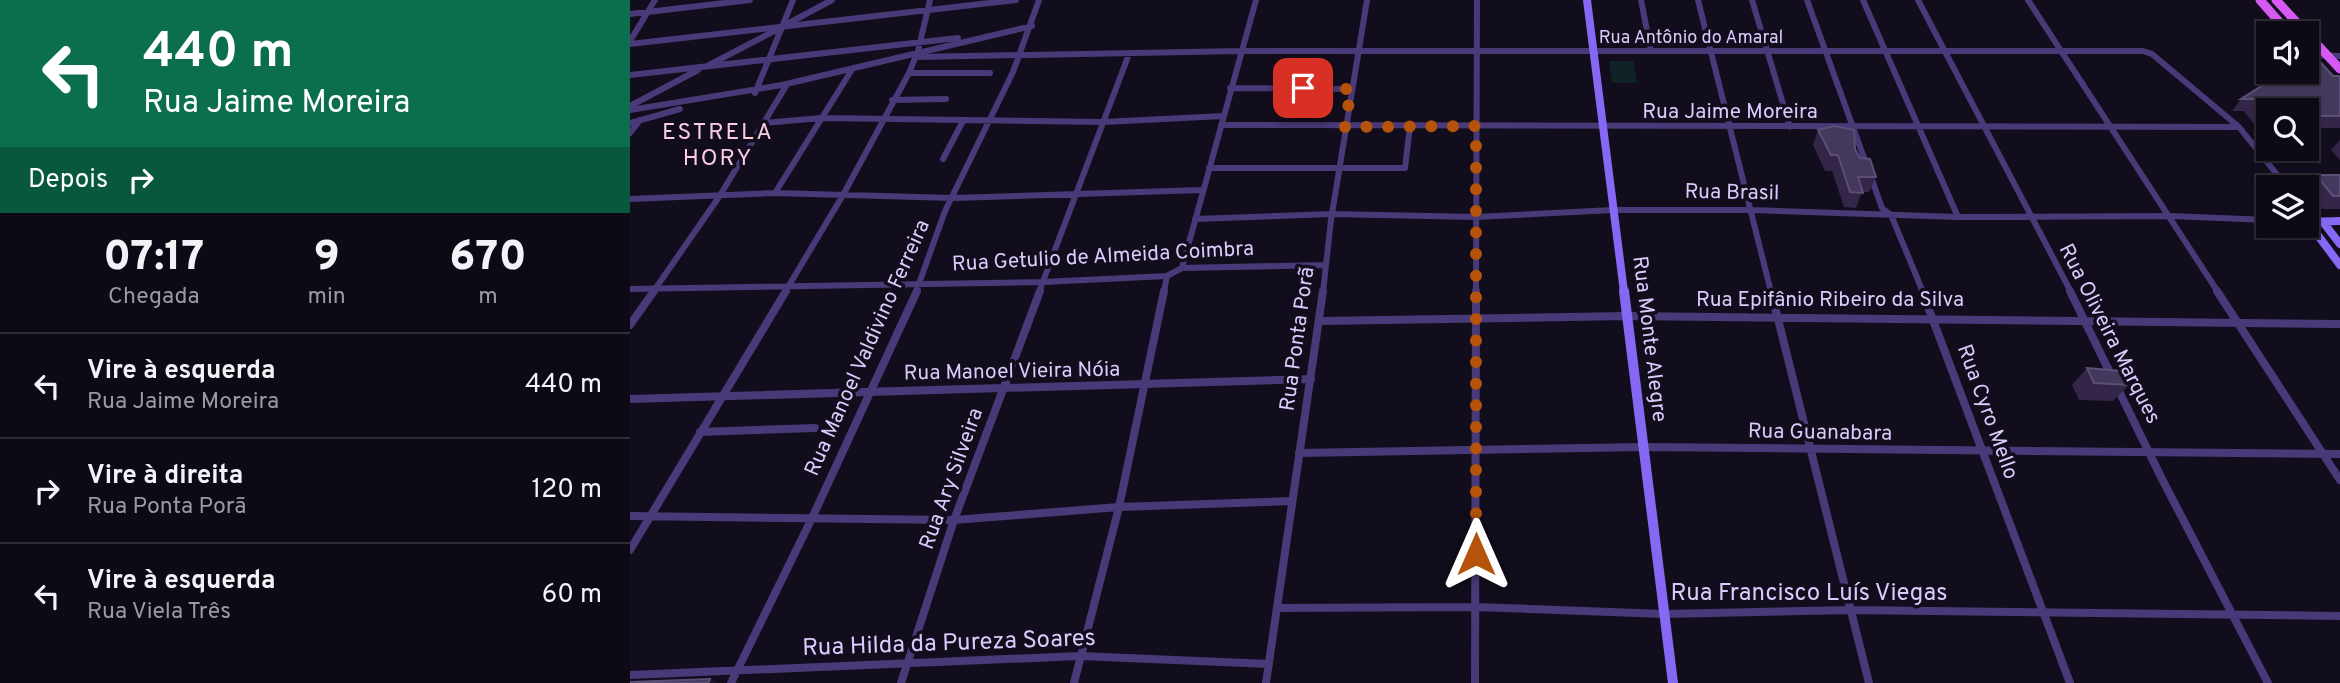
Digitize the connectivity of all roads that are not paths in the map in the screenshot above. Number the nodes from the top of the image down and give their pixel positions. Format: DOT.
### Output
graph roads {
  1 [pos="655,0"];
  2 [pos="750,0"];
  3 [pos="793,0"];
  4 [pos="832,0"];
  5 [pos="930,0"];
  6 [pos="1016,0"];
  7 [pos="1039,0"];
  8 [pos="1255,0"];
  9 [pos="1367,0"];
  10 [pos="1477,0"];
  11 [pos="1587,0"];
  12 [pos="1641,0"];
  13 [pos="1698,0"];
  14 [pos="1752,0"];
  15 [pos="1807,0"];
  16 [pos="1863,0"];
  17 [pos="1918,0"];
  18 [pos="2028,0"];
  19 [pos="2260,0"];
  20 [pos="2276,0"];
  21 [pos="648,12"];
  22 [pos="927,12"];
  23 [pos="630,14"];
  24 [pos="2279,21"];
  25 [pos="1032,26"];
  26 [pos="782,27"];
  27 [pos="986,35"];
  28 [pos="920,41"];
  29 [pos="630,42"];
  30 [pos="1240,51"];
  31 [pos="1594,51"];
  32 [pos="1651,51"];
  33 [pos="1944,51"];
  34 [pos="1477,52"];
  35 [pos="1712,52"];
  36 [pos="1768,52"];
  37 [pos="1825,52"];
  38 [pos="2063,52"];
  39 [pos="1358,53"];
  40 [pos="1888,53"];
  41 [pos="917,54"];
  42 [pos="1019,54"];
  43 [pos="1129,54"];
  44 [pos="2319,55"];
  45 [pos="2328,55"];
  46 [pos="2340,56"];
  47 [pos="769,59"];
  48 [pos="703,67"];
  49 [pos="853,68"];
  50 [pos="2340,69"];
  51 [pos="909,73"];
  52 [pos="990,73"];
  53 [pos="630,75"];
  54 [pos="786,85"];
  55 [pos="1230,88"];
  56 [pos="1351,89"];
  57 [pos="755,93"];
  58 [pos="946,99"];
  59 [pos="892,100"];
  60 [pos="697,104"];
  61 [pos="630,108"];
  62 [pos="1223,116"];
  63 [pos="822,118"];
  64 [pos="639,120"];
  65 [pos="992,120"];
  66 [pos="882,121"];
  67 [pos="963,121"];
  68 [pos="1103,122"];
  69 [pos="630,123"];
  70 [pos="763,123"];
  71 [pos="1221,125"];
  72 [pos="1410,126"];
  73 [pos="1476,126"];
  74 [pos="1345,127"];
  75 [pos="1730,127"];
  76 [pos="1790,127"];
  77 [pos="1983,127"];
  78 [pos="2111,127"];
  79 [pos="2239,127"];
  80 [pos="1604,128"];
  81 [pos="1853,128"];
  82 [pos="1919,128"];
  83 [pos="630,133"];
  84 [pos="943,159"];
  85 [pos="1209,167"];
  86 [pos="1339,168"];
  87 [pos="2277,175"];
  88 [pos="1202,190"];
  89 [pos="775,193"];
  90 [pos="843,195"];
  91 [pos="1074,196"];
  92 [pos="719,197"];
  93 [pos="953,198"];
  94 [pos="630,199"];
  95 [pos="1613,210"];
  96 [pos="1752,210"];
  97 [pos="1331,214"];
  98 [pos="1891,215"];
  99 [pos="1958,216"];
  100 [pos="2171,216"];
  101 [pos="1476,217"];
  102 [pos="2029,217"];
  103 [pos="1195,219"];
  104 [pos="2319,219"];
  105 [pos="2256,220"];
  106 [pos="2340,221"];
  107 [pos="2319,222"];
  108 [pos="2323,222"];
  109 [pos="2319,236"];
  110 [pos="2340,244"];
  111 [pos="1326,265"];
  112 [pos="2340,265"];
  113 [pos="1182,268"];
  114 [pos="1167,275"];
  115 [pos="1043,282"];
  116 [pos="920,284"];
  117 [pos="786,288"];
  118 [pos="630,289"];
  119 [pos="655,289"];
  120 [pos="1627,316"];
  121 [pos="1477,318"];
  122 [pos="1778,318"];
  123 [pos="1933,318"];
  124 [pos="1320,321"];
  125 [pos="2087,321"];
  126 [pos="2239,322"];
  127 [pos="2340,324"];
  128 [pos="630,325"];
  129 [pos="1311,379"];
  130 [pos="1142,387"];
  131 [pos="1003,389"];
  132 [pos="869,392"];
  133 [pos="721,394"];
  134 [pos="630,399"];
  135 [pos="815,428"];
  136 [pos="699,432"];
  137 [pos="1644,447"];
  138 [pos="1476,449"];
  139 [pos="1809,451"];
  140 [pos="1982,451"];
  141 [pos="2149,452"];
  142 [pos="1299,453"];
  143 [pos="2324,454"];
  144 [pos="2340,454"];
  145 [pos="2340,480"];
  146 [pos="1292,501"];
  147 [pos="1119,507"];
  148 [pos="630,516"];
  149 [pos="652,516"];
  150 [pos="813,516"];
  151 [pos="954,520"];
  152 [pos="630,550"];
  153 [pos="1476,607"];
  154 [pos="1277,608"];
  155 [pos="1851,610"];
  156 [pos="1664,614"];
  157 [pos="2044,614"];
  158 [pos="2234,615"];
  159 [pos="2340,617"];
  160 [pos="1080,656"];
  161 [pos="908,663"];
  162 [pos="1269,664"];
  163 [pos="737,671"];
  164 [pos="630,675"];
  165 [pos="731,683"];
  166 [pos="901,683"];
  167 [pos="1074,683"];
  168 [pos="1266,683"];
  169 [pos="1475,683"];
  170 [pos="1673,683"];
  171 [pos="1869,683"];
  172 [pos="2070,683"];
  173 [pos="2268,683"];
  1 -- 21 [label="street"];
  2 -- 21 [label="street"];
  3 -- 26 [label="street"];
  4 -- 26 [label="street"];
  5 -- 22 [label="street"];
  6 -- 22 [label="street"];
  7 -- 25 [label="street, Rua Manoel Valdivino Ferreira"];
  8 -- 30 [label="street"];
  9 -- 39 [label="street, Rua Ponta Porã"];
  10 -- 34 [label="street"];
  11 -- 31 [label="street, Rua Monte Alegre"];
  12 -- 32 [label="street"];
  13 -- 35 [label="street"];
  14 -- 36 [label="street"];
  15 -- 37 [label="street, Rua Cyro Mello"];
  16 -- 40 [label="street"];
  17 -- 33 [label="street, Rua Oliveira Marques"];
  18 -- 38 [label="street"];
  19 -- 24 [label="main road"];
  20 -- 45 [label="main road"];
  21 -- 23 [label="street"];
  21 -- 29 [label="street"];
  22 -- 26 [label="street"];
  22 -- 28 [label="street"];
  25 -- 27 [label="street"];
  25 -- 42 [label="street, Rua Manoel Valdivino Ferreira"];
  26 -- 29 [label="street"];
  26 -- 47 [label="street"];
  26 -- 48 [label="street"];
  27 -- 28 [label="street"];
  27 -- 41 [label="street"];
  28 -- 41 [label="street"];
  28 -- 47 [label="street"];
  30 -- 39 [label="street, Rua Antônio do Amaral"];
  30 -- 43 [label="street, Rua Antônio do Amaral"];
  30 -- 55 [label="street"];
  31 -- 32 [label="street, Rua Antônio do Amaral"];
  31 -- 34 [label="street, Rua Antônio do Amaral"];
  31 -- 80 [label="street, Rua Monte Alegre"];
  32 -- 35 [label="street, Rua Antônio do Amaral"];
  33 -- 38 [label="street, Rua Antônio do Amaral"];
  33 -- 40 [label="street, Rua Antônio do Amaral"];
  33 -- 77 [label="street, Rua Oliveira Marques"];
  34 -- 39 [label="street, Rua Antônio do Amaral"];
  34 -- 73 [label="street"];
  35 -- 36 [label="street, Rua Antônio do Amaral"];
  35 -- 75 [label="street"];
  36 -- 37 [label="street, Rua Antônio do Amaral"];
  36 -- 76 [label="street"];
  37 -- 40 [label="street, Rua Antônio do Amaral"];
  37 -- 81 [label="street, Rua Cyro Mello"];
  38 -- 78 [label="street"];
  38 -- 79 [label="street, Rua Antônio do Amaral"];
  39 -- 56 [label="street, Rua Ponta Porã"];
  40 -- 82 [label="street"];
  41 -- 42 [label="street, Rua Antônio do Amaral"];
  41 -- 49 [label="street"];
  41 -- 51 [label="street"];
  42 -- 43 [label="street, Rua Antônio do Amaral"];
  42 -- 65 [label="street, Rua Manoel Valdivino Ferreira"];
  43 -- 68 [label="street, Rua Ary Silveira"];
  44 -- 45 [label="street"];
  45 -- 46 [label="street"];
  45 -- 50 [label="main road"];
  47 -- 48 [label="street"];
  47 -- 57 [label="street"];
  48 -- 53 [label="street"];
  48 -- 61 [label="street"];
  49 -- 54 [label="street"];
  49 -- 63 [label="street"];
  51 -- 52 [label="street"];
  51 -- 59 [label="street"];
  54 -- 57 [label="street"];
  54 -- 70 [label="street"];
  55 -- 56 [label="street"];
  55 -- 62 [label="street"];
  56 -- 74 [label="street, Rua Ponta Porã"];
  57 -- 60 [label="street"];
  58 -- 59 [label="street"];
  59 -- 66 [label="street"];
  60 -- 61 [label="street"];
  60 -- 64 [label="street"];
  62 -- 68 [label="street"];
  62 -- 71 [label="street"];
  63 -- 66 [label="street"];
  63 -- 70 [label="street"];
  63 -- 89 [label="street"];
  64 -- 69 [label="street"];
  64 -- 83 [label="street"];
  65 -- 67 [label="street"];
  65 -- 68 [label="street"];
  65 -- 93 [label="street, Rua Manoel Valdivino Ferreira"];
  66 -- 67 [label="street"];
  66 -- 90 [label="street"];
  67 -- 84 [label="street"];
  68 -- 91 [label="street, Rua Ary Silveira"];
  70 -- 92 [label="street"];
  71 -- 74 [label="street, Rua Jaime Moreira"];
  71 -- 85 [label="street"];
  72 -- 73 [label="street, Rua Jaime Moreira"];
  72 -- 74 [label="street, Rua Jaime Moreira"];
  72 -- 86 [label="street"];
  73 -- 80 [label="street, Rua Jaime Moreira"];
  73 -- 101 [label="street"];
  74 -- 86 [label="street, Rua Ponta Porã"];
  75 -- 76 [label="street, Rua Jaime Moreira"];
  75 -- 80 [label="street, Rua Jaime Moreira"];
  75 -- 96 [label="street"];
  76 -- 81 [label="street, Rua Jaime Moreira"];
  77 -- 78 [label="street, Rua Jaime Moreira"];
  77 -- 82 [label="street, Rua Jaime Moreira"];
  77 -- 102 [label="street, Rua Oliveira Marques"];
  78 -- 79 [label="street, Rua Jaime Moreira"];
  78 -- 100 [label="street"];
  79 -- 87 [label="street"];
  80 -- 95 [label="street, Rua Monte Alegre"];
  81 -- 82 [label="street, Rua Jaime Moreira"];
  81 -- 98 [label="street, Rua Cyro Mello"];
  82 -- 99 [label="street"];
  85 -- 86 [label="street"];
  85 -- 88 [label="street"];
  86 -- 97 [label="street, Rua Ponta Porã"];
  88 -- 91 [label="street"];
  88 -- 103 [label="street"];
  89 -- 90 [label="street"];
  89 -- 92 [label="street"];
  90 -- 93 [label="street"];
  90 -- 117 [label="street"];
  91 -- 93 [label="street"];
  91 -- 115 [label="street, Rua Ary Silveira"];
  92 -- 94 [label="street"];
  92 -- 119 [label="street"];
  93 -- 116 [label="street, Rua Manoel Valdivino Ferreira"];
  95 -- 96 [label="street, Rua Brasil"];
  95 -- 101 [label="street, Rua Brasil"];
  95 -- 120 [label="street, Rua Monte Alegre"];
  96 -- 98 [label="street, Rua Brasil"];
  96 -- 122 [label="street"];
  97 -- 101 [label="street, Rua Brasil"];
  97 -- 103 [label="street, Rua Brasil"];
  97 -- 111 [label="street, Rua Ponta Porã"];
  98 -- 99 [label="street, Rua Brasil"];
  98 -- 123 [label="street, Rua Cyro Mello"];
  99 -- 102 [label="street, Rua Brasil"];
  100 -- 102 [label="street, Rua Brasil"];
  100 -- 105 [label="street, Rua Brasil"];
  100 -- 126 [label="street"];
  101 -- 121 [label="street"];
  102 -- 125 [label="street, Rua Oliveira Marques"];
  103 -- 113 [label="street"];
  104 -- 108 [label="street"];
  106 -- 108 [label="street"];
  107 -- 108 [label="street"];
  108 -- 110 [label="street"];
  109 -- 112 [label="street"];
  111 -- 113 [label="street, Rua Getulio de Almeida Coimbra"];
  111 -- 124 [label="street, Rua Ponta Porã"];
  113 -- 114 [label="street, Rua Getulio de Almeida Coimbra"];
  114 -- 115 [label="street, Rua Getulio de Almeida Coimbra"];
  114 -- 130 [label="street"];
  115 -- 116 [label="street, Rua Getulio de Almeida Coimbra"];
  115 -- 131 [label="street, Rua Ary Silveira"];
  116 -- 117 [label="street, Rua Getulio de Almeida Coimbra"];
  116 -- 132 [label="street, Rua Manoel Valdivino Ferreira"];
  117 -- 119 [label="street, Rua Getulio de Almeida Coimbra"];
  117 -- 133 [label="street"];
  118 -- 119 [label="street, Rua Getulio de Almeida Coimbra"];
  119 -- 128 [label="street"];
  120 -- 121 [label="street, Rua Epifânio Ribeiro da Silva"];
  120 -- 122 [label="street, Rua Epifânio Ribeiro da Silva"];
  120 -- 137 [label="street, Rua Monte Alegre"];
  121 -- 124 [label="street, Rua Epifânio Ribeiro da Silva"];
  121 -- 138 [label="street"];
  122 -- 123 [label="street, Rua Epifânio Ribeiro da Silva"];
  122 -- 139 [label="street"];
  123 -- 125 [label="street, Rua Epifânio Ribeiro da Silva"];
  123 -- 140 [label="street, Rua Cyro Mello"];
  124 -- 129 [label="street, Rua Ponta Porã"];
  125 -- 126 [label="street, Rua Epifânio Ribeiro da Silva"];
  125 -- 141 [label="street, Rua Oliveira Marques"];
  126 -- 127 [label="street, Rua Epifânio Ribeiro da Silva"];
  126 -- 143 [label="street"];
  129 -- 130 [label="street, Rua Manoel Vieira Nóia"];
  129 -- 142 [label="street, Rua Ponta Porã"];
  130 -- 131 [label="street, Rua Manoel Vieira Nóia"];
  130 -- 147 [label="street"];
  131 -- 132 [label="street, Rua Manoel Vieira Nóia"];
  131 -- 151 [label="street, Rua Ary Silveira"];
  132 -- 133 [label="street, Rua Manoel Vieira Nóia"];
  132 -- 150 [label="street, Rua Manoel Valdivino Ferreira"];
  133 -- 134 [label="street, Rua Manoel Vieira Nóia"];
  133 -- 136 [label="street"];
  135 -- 136 [label="street"];
  136 -- 149 [label="street"];
  137 -- 138 [label="street, Rua Guanabara"];
  137 -- 139 [label="street, Rua Guanabara"];
  137 -- 156 [label="street, Rua Monte Alegre"];
  138 -- 142 [label="street, Rua Guanabara"];
  138 -- 153 [label="street"];
  139 -- 140 [label="street, Rua Guanabara"];
  139 -- 155 [label="street"];
  140 -- 141 [label="street, Rua Guanabara"];
  140 -- 157 [label="street, Rua Cyro Mello"];
  141 -- 143 [label="street, Rua Guanabara"];
  141 -- 158 [label="street, Rua Oliveira Marques"];
  142 -- 146 [label="street, Rua Ponta Porã"];
  143 -- 144 [label="street, Rua Guanabara"];
  143 -- 145 [label="street"];
  146 -- 147 [label="street"];
  146 -- 154 [label="street, Rua Ponta Porã"];
  147 -- 151 [label="street"];
  147 -- 160 [label="street"];
  148 -- 149 [label="street"];
  149 -- 150 [label="street"];
  149 -- 152 [label="street"];
  150 -- 151 [label="street"];
  150 -- 163 [label="street, Rua Manoel Valdivino Ferreira"];
  151 -- 161 [label="street, Rua Ary Silveira"];
  153 -- 154 [label="street, Rua Francisco Luís Viegas"];
  153 -- 156 [label="street, Rua Francisco Luís Viegas"];
  153 -- 169 [label="street"];
  154 -- 162 [label="street, Rua Ponta Porã"];
  155 -- 156 [label="street, Rua Francisco Luís Viegas"];
  155 -- 157 [label="street, Rua Francisco Luís Viegas"];
  155 -- 171 [label="street"];
  156 -- 170 [label="street, Rua Monte Alegre"];
  157 -- 158 [label="street, Rua Francisco Luís Viegas"];
  157 -- 172 [label="street, Rua Cyro Mello"];
  158 -- 159 [label="street, Rua Francisco Luís Viegas"];
  158 -- 173 [label="street, Rua Oliveira Marques"];
  160 -- 161 [label="street, Rua Hilda da Pureza Soares"];
  160 -- 162 [label="street, Rua Hilda da Pureza Soares"];
  160 -- 167 [label="street"];
  161 -- 163 [label="street, Rua Hilda da Pureza Soares"];
  161 -- 166 [label="street, Rua Ary Silveira"];
  162 -- 168 [label="street, Rua Ponta Porã"];
  163 -- 164 [label="street, Rua Hilda da Pureza Soares"];
  163 -- 165 [label="street, Rua Manoel Valdivino Ferreira"];
}
